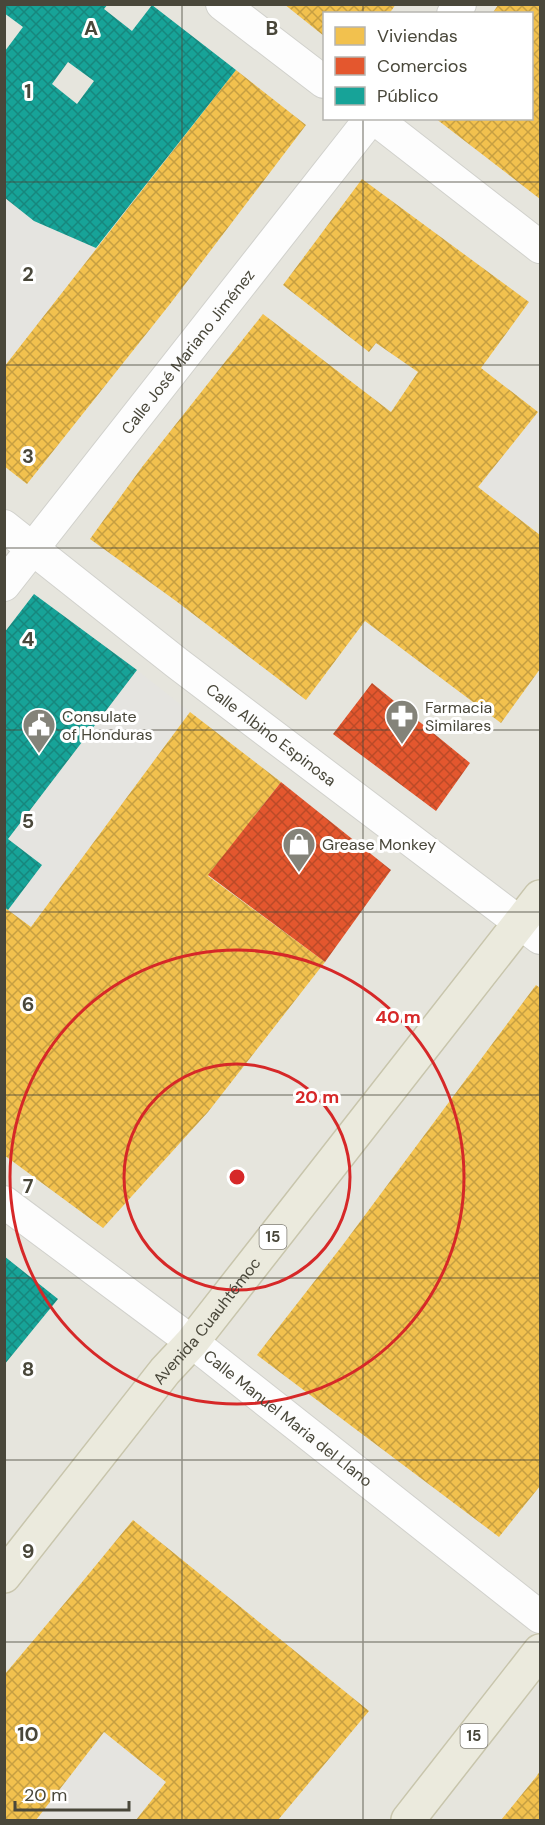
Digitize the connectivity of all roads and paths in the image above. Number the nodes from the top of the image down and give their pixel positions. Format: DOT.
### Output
graph roads {
  1 [pos="222,4"];
  2 [pos="323,81"];
  3 [pos="370,120"];
  4 [pos="375,120"];
  5 [pos="540,247"];
  6 [pos="4,526"];
  7 [pos="33,548"];
  8 [pos="4,585"];
  9 [pos="540,897"];
  10 [pos="530,931"];
  11 [pos="4,1202"];
  12 [pos="192,1342"];
  13 [pos="4,1576"];
  14 [pos="540,1617"];
  15 [pos="540,1651"];
  16 [pos="408,1821"];
  1 -- 2 [label="street"];
  3 -- 7 [label="street, Calle José Mariano Jiménez"];
  4 -- 5 [label="street"];
  6 -- 7 [label="street, Calle Albino Espinosa"];
  7 -- 8 [label="street, Calle José Mariano Jiménez"];
  7 -- 10 [label="street, Calle Albino Espinosa"];
  9 -- 10 [label="highway, Avenida Cuauhtémoc / 15"];
  10 -- 12 [label="highway, Avenida Cuauhtémoc / 15"];
  11 -- 12 [label="street, Calle Manuel Maria del Llano"];
  12 -- 13 [label="highway, Avenida Cuauhtémoc / 15"];
  12 -- 14 [label="street, Calle Manuel Maria del Llano"];
  15 -- 16 [label="highway, 15"];
}
